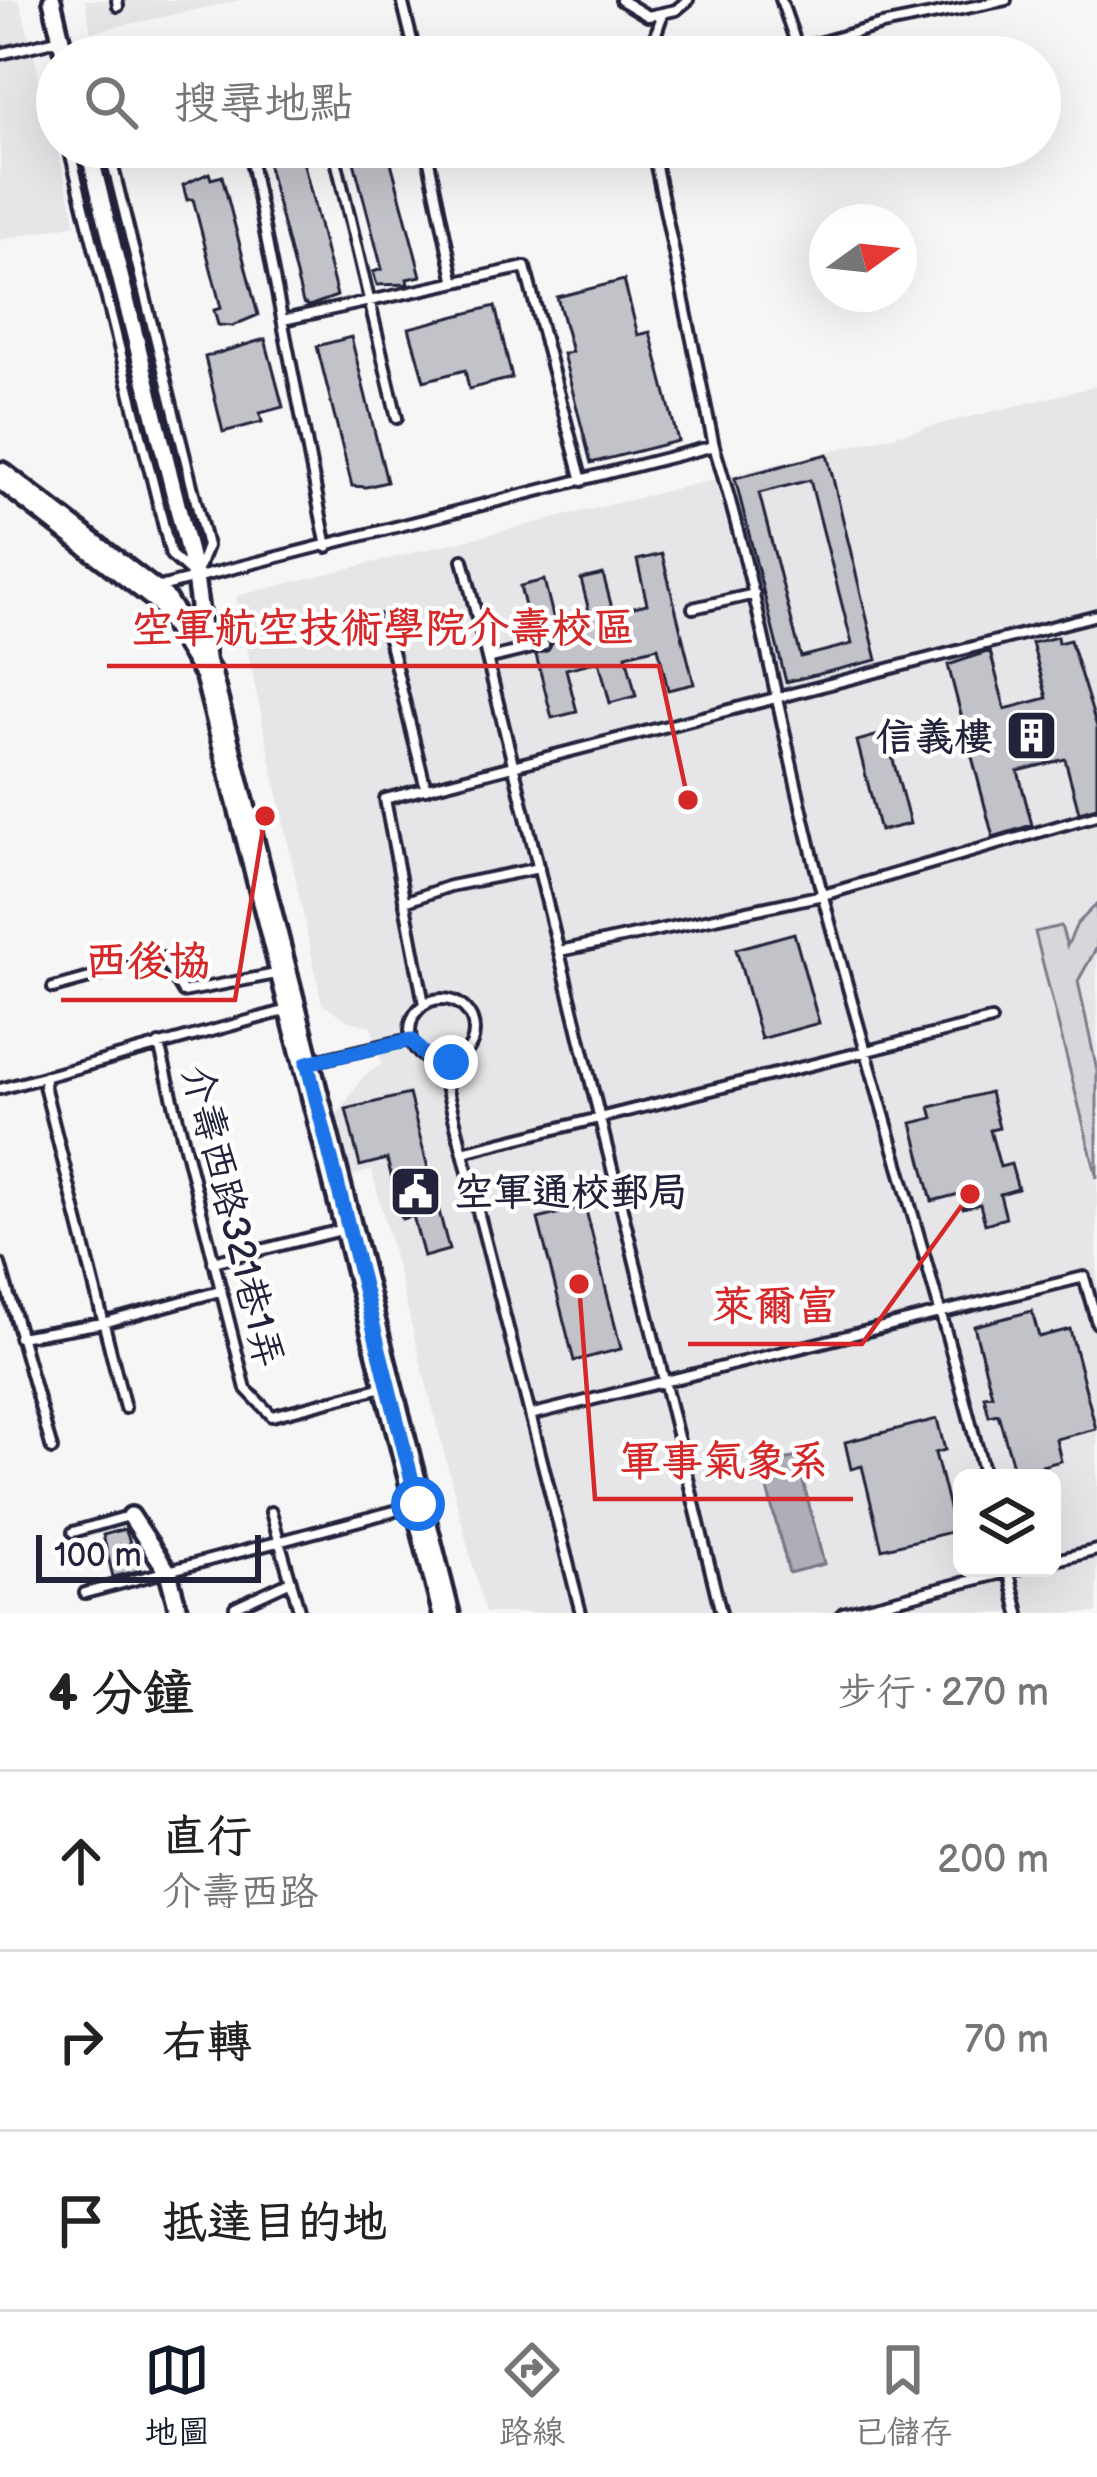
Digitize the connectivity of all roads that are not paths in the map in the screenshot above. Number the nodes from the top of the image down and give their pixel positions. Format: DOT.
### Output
graph roads {
  1 [pos="52,0"];
  2 [pos="402,0"];
  3 [pos="621,0"];
  4 [pos="688,0"];
  5 [pos="781,0"];
  6 [pos="1006,0"];
  7 [pos="662,16"];
  8 [pos="60,36"];
  9 [pos="411,36"];
  10 [pos="655,36"];
  11 [pos="793,36"];
  12 [pos="856,36"];
  13 [pos="36,45"];
  14 [pos="0,54"];
  15 [pos="74,168"];
  16 [pos="93,168"];
  17 [pos="113,168"];
  18 [pos="252,168"];
  19 [pos="338,168"];
  20 [pos="430,168"];
  21 [pos="656,168"];
  22 [pos="122,205"];
  23 [pos="104,209"];
  24 [pos="86,213"];
  25 [pos="454,279"];
  26 [pos="143,290"];
  27 [pos="125,294"];
  28 [pos="107,298"];
  29 [pos="370,302"];
  30 [pos="283,320"];
  31 [pos="164,373"];
  32 [pos="146,377"];
  33 [pos="128,382"];
  34 [pos="397,418"];
  35 [pos="714,446"];
  36 [pos="185,456"];
  37 [pos="166,462"];
  38 [pos="148,466"];
  39 [pos="0,475"];
  40 [pos="582,481"];
  41 [pos="327,547"];
  42 [pos="463,560"];
  43 [pos="195,577"];
  44 [pos="150,589"];
  45 [pos="755,593"];
  46 [pos="693,608"];
  47 [pos="1097,615"];
  48 [pos="384,620"];
  49 [pos="544,645"];
  50 [pos="488,659"];
  51 [pos="208,674"];
  52 [pos="773,701"];
  53 [pos="514,766"];
  54 [pos="426,789"];
  55 [pos="1097,815"];
  56 [pos="539,868"];
  57 [pos="823,895"];
  58 [pos="404,902"];
  59 [pos="560,951"];
  60 [pos="284,972"];
  61 [pos="53,988"];
  62 [pos="424,1004"];
  63 [pos="293,1008"];
  64 [pos="991,1020"];
  65 [pos="411,1040"];
  66 [pos="159,1044"];
  67 [pos="868,1052"];
  68 [pos="307,1063"];
  69 [pos="440,1063"];
  70 [pos="46,1076"];
  71 [pos="0,1089"];
  72 [pos="601,1118"];
  73 [pos="463,1152"];
  74 [pos="348,1228"];
  75 [pos="213,1262"];
  76 [pos="0,1264"];
  77 [pos="220,1291"];
  78 [pos="944,1316"];
  79 [pos="104,1323"];
  80 [pos="1097,1323"];
  81 [pos="19,1337"];
  82 [pos="665,1382"];
  83 [pos="388,1386"];
  84 [pos="125,1408"];
  85 [pos="530,1415"];
  86 [pos="52,1449"];
  87 [pos="983,1469"];
  88 [pos="418,1504"];
  89 [pos="271,1512"];
  90 [pos="131,1516"];
  91 [pos="73,1532"];
  92 [pos="280,1542"];
  93 [pos="1097,1550"];
  94 [pos="1061,1559"];
  95 [pos="168,1572"];
  96 [pos="981,1577"];
  97 [pos="1010,1577"];
  98 [pos="291,1581"];
  99 [pos="85,1593"];
  100 [pos="235,1606"];
  101 [pos="178,1613"];
  102 [pos="301,1613"];
  103 [pos="446,1613"];
  104 [pos="581,1613"];
  105 [pos="721,1613"];
  106 [pos="843,1613"];
  107 [pos="1019,1613"];
  1 -- 8 [label="street"];
  2 -- 9 [label="lane"];
  3 -- 7 [label="lane"];
  4 -- 7 [label="lane"];
  5 -- 11 [label="lane"];
  6 -- 12 [label="lane"];
  7 -- 10 [label="lane"];
  13 -- 14 [label="lane"];
  15 -- 24 [label="lane"];
  16 -- 23 [label="street"];
  17 -- 22 [label="lane"];
  18 -- 30 [label="lane"];
  19 -- 29 [label="lane"];
  20 -- 25 [label="lane"];
  21 -- 35 [label="lane"];
  22 -- 23 [label="lane"];
  22 -- 26 [label="lane"];
  23 -- 24 [label="lane"];
  23 -- 27 [label="street"];
  24 -- 28 [label="lane"];
  25 -- 29 [label="lane"];
  25 -- 40 [label="lane"];
  26 -- 27 [label="lane"];
  26 -- 31 [label="lane"];
  27 -- 28 [label="lane"];
  27 -- 32 [label="street"];
  28 -- 33 [label="lane"];
  29 -- 30 [label="lane"];
  29 -- 34 [label="lane"];
  30 -- 41 [label="lane"];
  31 -- 32 [label="lane"];
  31 -- 36 [label="lane"];
  32 -- 33 [label="lane"];
  32 -- 37 [label="street"];
  33 -- 38 [label="lane"];
  35 -- 40 [label="lane"];
  35 -- 45 [label="lane"];
  36 -- 37 [label="lane"];
  36 -- 43 [label="lane"];
  37 -- 38 [label="lane"];
  37 -- 43 [label="street"];
  38 -- 43 [label="lane"];
  39 -- 44 [label="main road"];
  40 -- 41 [label="lane"];
  41 -- 43 [label="lane"];
  42 -- 50 [label="lane"];
  43 -- 44 [label="lane"];
  43 -- 51 [label="street"];
  44 -- 51 [label="main road"];
  45 -- 46 [label="lane"];
  45 -- 52 [label="lane"];
  47 -- 52 [label="lane"];
  48 -- 54 [label="lane"];
  49 -- 50 [label="lane"];
  50 -- 53 [label="lane"];
  51 -- 60 [label="main road"];
  52 -- 53 [label="lane"];
  52 -- 57 [label="lane"];
  53 -- 54 [label="lane"];
  53 -- 56 [label="lane"];
  54 -- 58 [label="lane"];
  55 -- 57 [label="lane"];
  56 -- 58 [label="lane"];
  56 -- 59 [label="lane"];
  57 -- 59 [label="lane"];
  57 -- 67 [label="lane"];
  58 -- 62 [label="lane"];
  59 -- 72 [label="lane"];
  60 -- 61 [label="lane"];
  60 -- 63 [label="main road"];
  62 -- 65 [label="lane"];
  62 -- 69 [label="lane"];
  63 -- 66 [label="lane"];
  63 -- 68 [label="main road"];
  64 -- 67 [label="lane"];
  65 -- 68 [label="lane"];
  65 -- 69 [label="lane"];
  66 -- 70 [label="lane"];
  66 -- 75 [label="lane, 介壽西路321巷1弄"];
  67 -- 72 [label="lane"];
  67 -- 78 [label="lane"];
  68 -- 74 [label="main road"];
  69 -- 73 [label="lane"];
  70 -- 71 [label="lane"];
  70 -- 79 [label="lane"];
  72 -- 73 [label="lane"];
  72 -- 82 [label="lane"];
  73 -- 85 [label="lane"];
  74 -- 75 [label="lane"];
  74 -- 83 [label="main road"];
  75 -- 77 [label="lane, 介壽西路321巷1弄"];
  76 -- 81 [label="lane"];
  77 -- 79 [label="lane"];
  77 -- 83 [label="lane, 介壽西路321巷1弄"];
  78 -- 80 [label="lane"];
  78 -- 82 [label="lane"];
  78 -- 87 [label="lane"];
  79 -- 81 [label="lane"];
  79 -- 84 [label="lane"];
  81 -- 86 [label="lane"];
  82 -- 85 [label="lane"];
  82 -- 105 [label="lane"];
  83 -- 88 [label="main road"];
  85 -- 104 [label="lane"];
  88 -- 92 [label="lane"];
  88 -- 103 [label="main road"];
  89 -- 92 [label="lane"];
  90 -- 91 [label="lane"];
  90 -- 95 [label="street"];
  92 -- 95 [label="lane"];
  92 -- 98 [label="lane"];
  93 -- 94 [label="lane"];
  95 -- 99 [label="lane"];
  95 -- 101 [label="street"];
  96 -- 106 [label="lane"];
  97 -- 107 [label="lane"];
  98 -- 100 [label="lane"];
  98 -- 102 [label="lane"];
}
